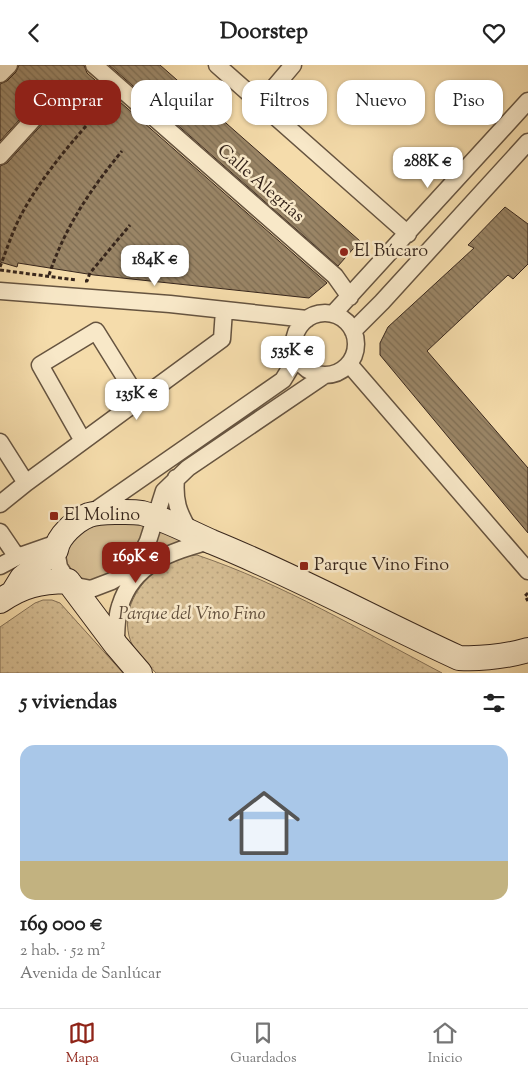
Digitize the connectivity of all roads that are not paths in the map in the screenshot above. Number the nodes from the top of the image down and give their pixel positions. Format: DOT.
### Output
graph roads {
  1 [pos="9,65"];
  2 [pos="94,65"];
  3 [pos="217,65"];
  4 [pos="293,65"];
  5 [pos="0,74"];
  6 [pos="280,80"];
  7 [pos="242,87"];
  8 [pos="528,101"];
  9 [pos="28,125"];
  10 [pos="286,125"];
  11 [pos="528,142"];
  12 [pos="0,156"];
  13 [pos="408,234"];
  14 [pos="0,291"];
  15 [pos="350,297"];
  16 [pos="224,310"];
  17 [pos="334,314"];
  18 [pos="307,319"];
  19 [pos="353,331"];
  20 [pos="297,357"];
  21 [pos="349,363"];
  22 [pos="325,375"];
  23 [pos="139,400"];
  24 [pos="82,441"];
  25 [pos="0,442"];
  26 [pos="176,478"];
  27 [pos="26,483"];
  28 [pos="0,504"];
  29 [pos="89,515"];
  30 [pos="155,517"];
  31 [pos="0,532"];
  32 [pos="199,536"];
  33 [pos="57,546"];
  34 [pos="17,557"];
  35 [pos="0,567"];
  36 [pos="528,571"];
  37 [pos="69,583"];
  38 [pos="7,596"];
  39 [pos="116,645"];
  40 [pos="528,650"];
  41 [pos="140,673"];
  42 [pos="502,673"];
  1 -- 5 [label="street"];
  2 -- 15 [label="street, Calle Alegrías"];
  3 -- 7 [label="street"];
  4 -- 6 [label="street"];
  8 -- 13 [label="street"];
  9 -- 12 [label="street"];
  10 -- 13 [label="street"];
  11 -- 19 [label="street"];
  13 -- 15 [label="street"];
  14 -- 16 [label="street"];
  15 -- 17 [label="street"];
  16 -- 18 [label="street"];
  16 -- 23 [label="street"];
  17 -- 18 [label="street"];
  17 -- 19 [label="street"];
  18 -- 20 [label="street"];
  19 -- 21 [label="street"];
  20 -- 22 [label="street"];
  20 -- 29 [label="street"];
  21 -- 22 [label="street"];
  21 -- 36 [label="street"];
  22 -- 26 [label="street"];
  23 -- 24 [label="street"];
  23 -- 24 [label="street"];
  24 -- 27 [label="street"];
  25 -- 27 [label="street"];
  26 -- 30 [label="street"];
  26 -- 32 [label="street"];
  27 -- 28 [label="street"];
  29 -- 30 [label="main road"];
  29 -- 33 [label="main road"];
  30 -- 32 [label="main road"];
  30 -- 37 [label="street"];
  31 -- 34 [label="street"];
  32 -- 39 [label="street"];
  32 -- 40 [label="main road"];
  33 -- 34 [label="street"];
  33 -- 37 [label="street"];
  33 -- 38 [label="main road"];
  34 -- 35 [label="street"];
  37 -- 38 [label="main road"];
  37 -- 39 [label="main road"];
  39 -- 41 [label="main road"];
  40 -- 42 [label="main road"];
}
